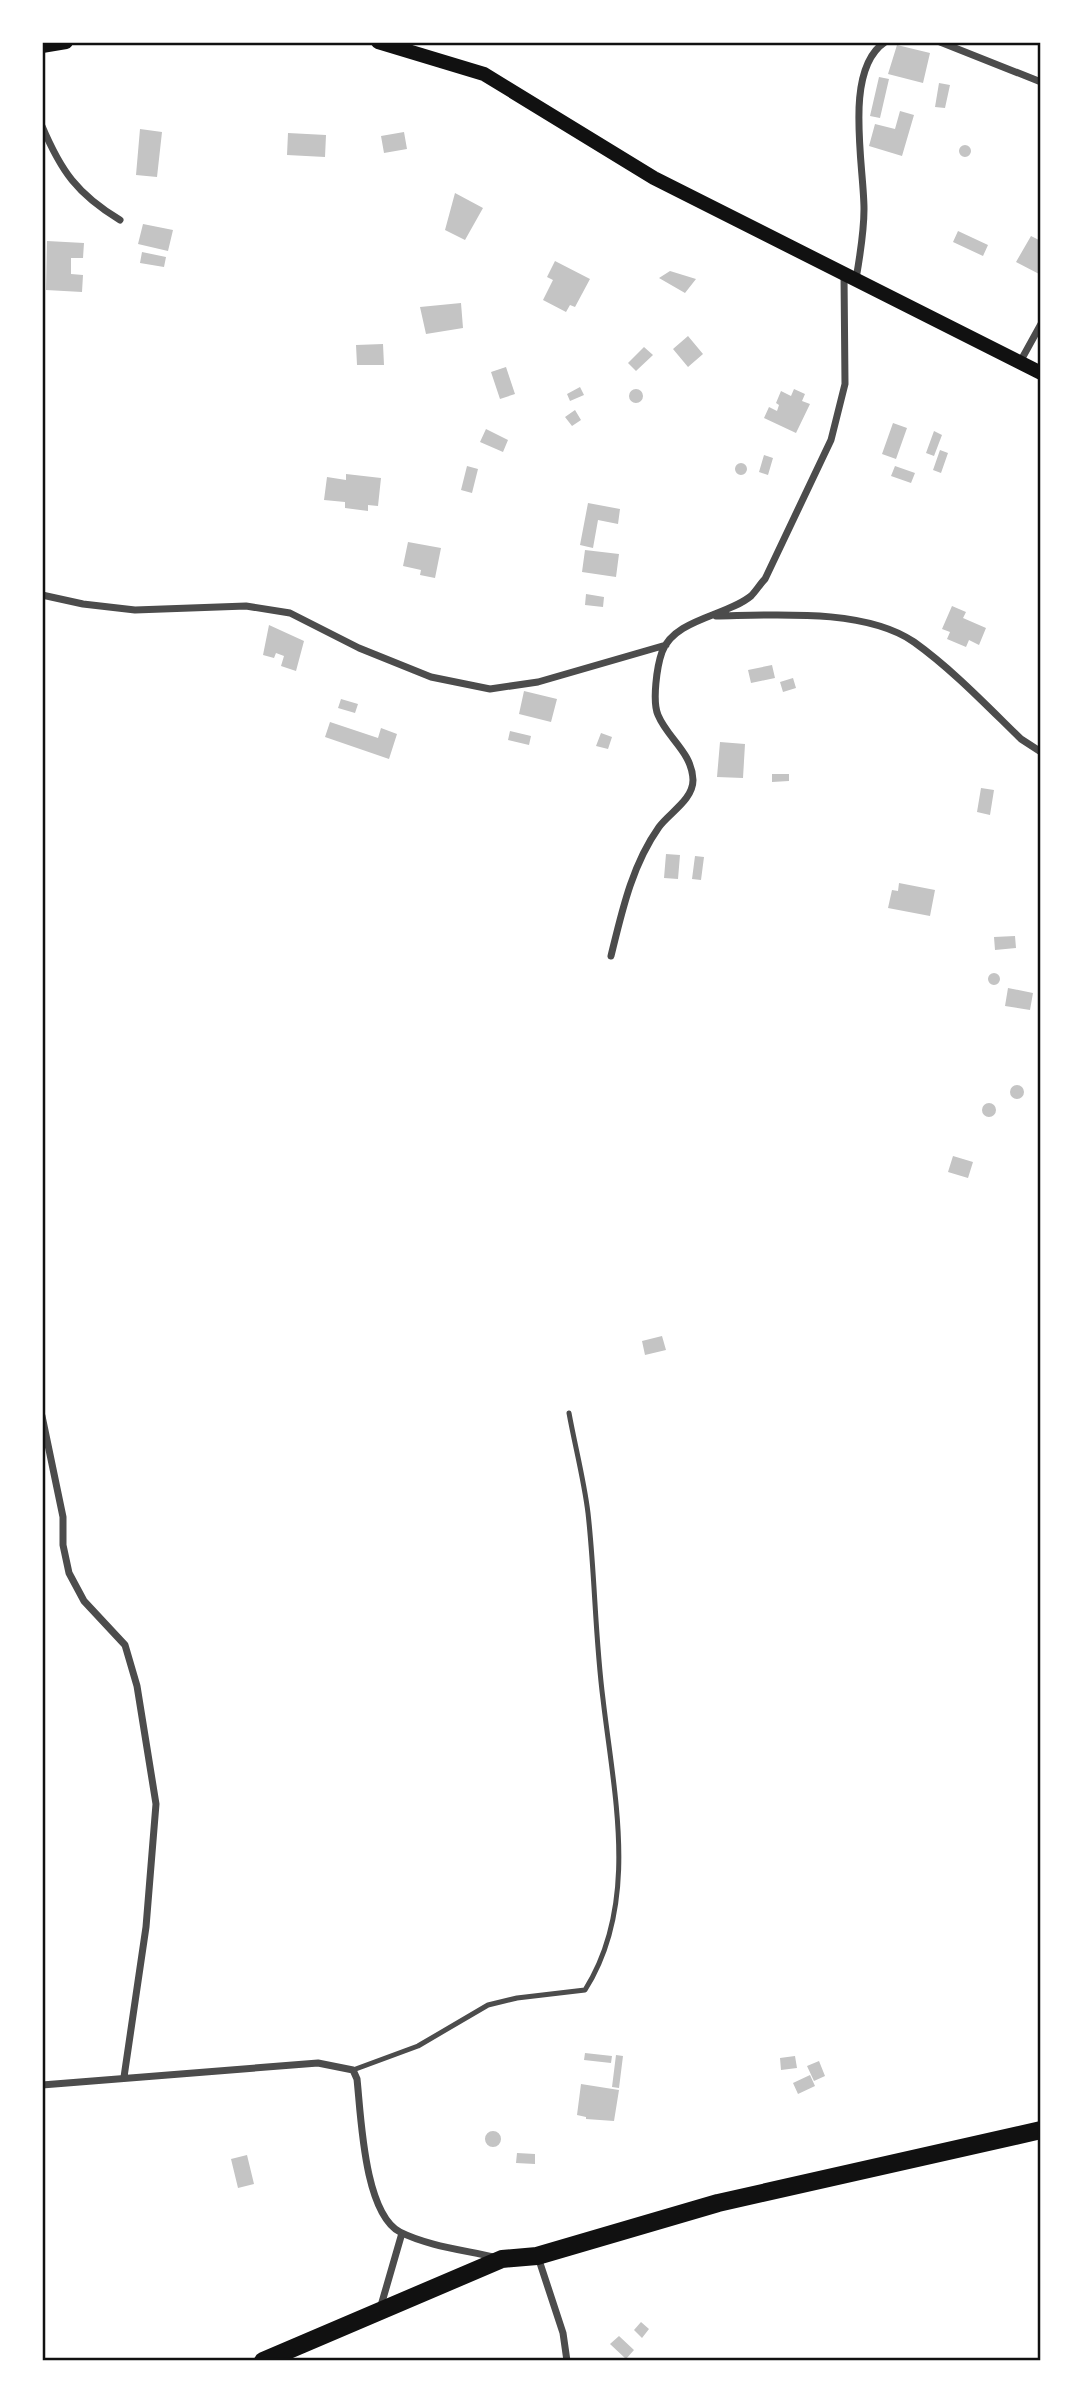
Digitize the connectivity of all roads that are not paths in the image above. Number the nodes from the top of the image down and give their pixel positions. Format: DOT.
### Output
graph roads {
  1 [pos="66,42"];
  2 [pos="378,42"];
  3 [pos="884,42"];
  4 [pos="940,42"];
  5 [pos="42,46"];
  6 [pos="1041,82"];
  7 [pos="42,126"];
  8 [pos="120,220"];
  9 [pos="850,277"];
  10 [pos="1041,324"];
  11 [pos="1020,363"];
  12 [pos="1041,373"];
  13 [pos="42,595"];
  14 [pos="712,616"];
  15 [pos="666,645"];
  16 [pos="1041,752"];
  17 [pos="611,956"];
  18 [pos="569,1413"];
  19 [pos="42,1416"];
  20 [pos="353,2070"];
  21 [pos="124,2077"];
  22 [pos="42,2085"];
  23 [pos="1041,2130"];
  24 [pos="402,2233"];
  25 [pos="537,2256"];
  26 [pos="502,2259"];
  27 [pos="379,2312"];
  28 [pos="263,2361"];
  29 [pos="567,2361"];
  1 -- 5 [label="main road"];
  2 -- 9 [label="main road"];
  3 -- 9 [label="street"];
  4 -- 6 [label="street"];
  7 -- 8 [label="street"];
  9 -- 11 [label="main road"];
  9 -- 14 [label="street"];
  10 -- 11 [label="street"];
  11 -- 12 [label="main road"];
  13 -- 15 [label="street"];
  14 -- 15 [label="street"];
  14 -- 16 [label="street"];
  15 -- 17 [label="street"];
  18 -- 20 [label="lane"];
  19 -- 21 [label="street"];
  20 -- 21 [label="street"];
  20 -- 24 [label="street"];
  21 -- 22 [label="street"];
  23 -- 25 [label="highway"];
  24 -- 26 [label="street"];
  24 -- 27 [label="street"];
  25 -- 26 [label="highway"];
  25 -- 29 [label="street"];
  26 -- 27 [label="highway"];
  27 -- 28 [label="highway"];
}
